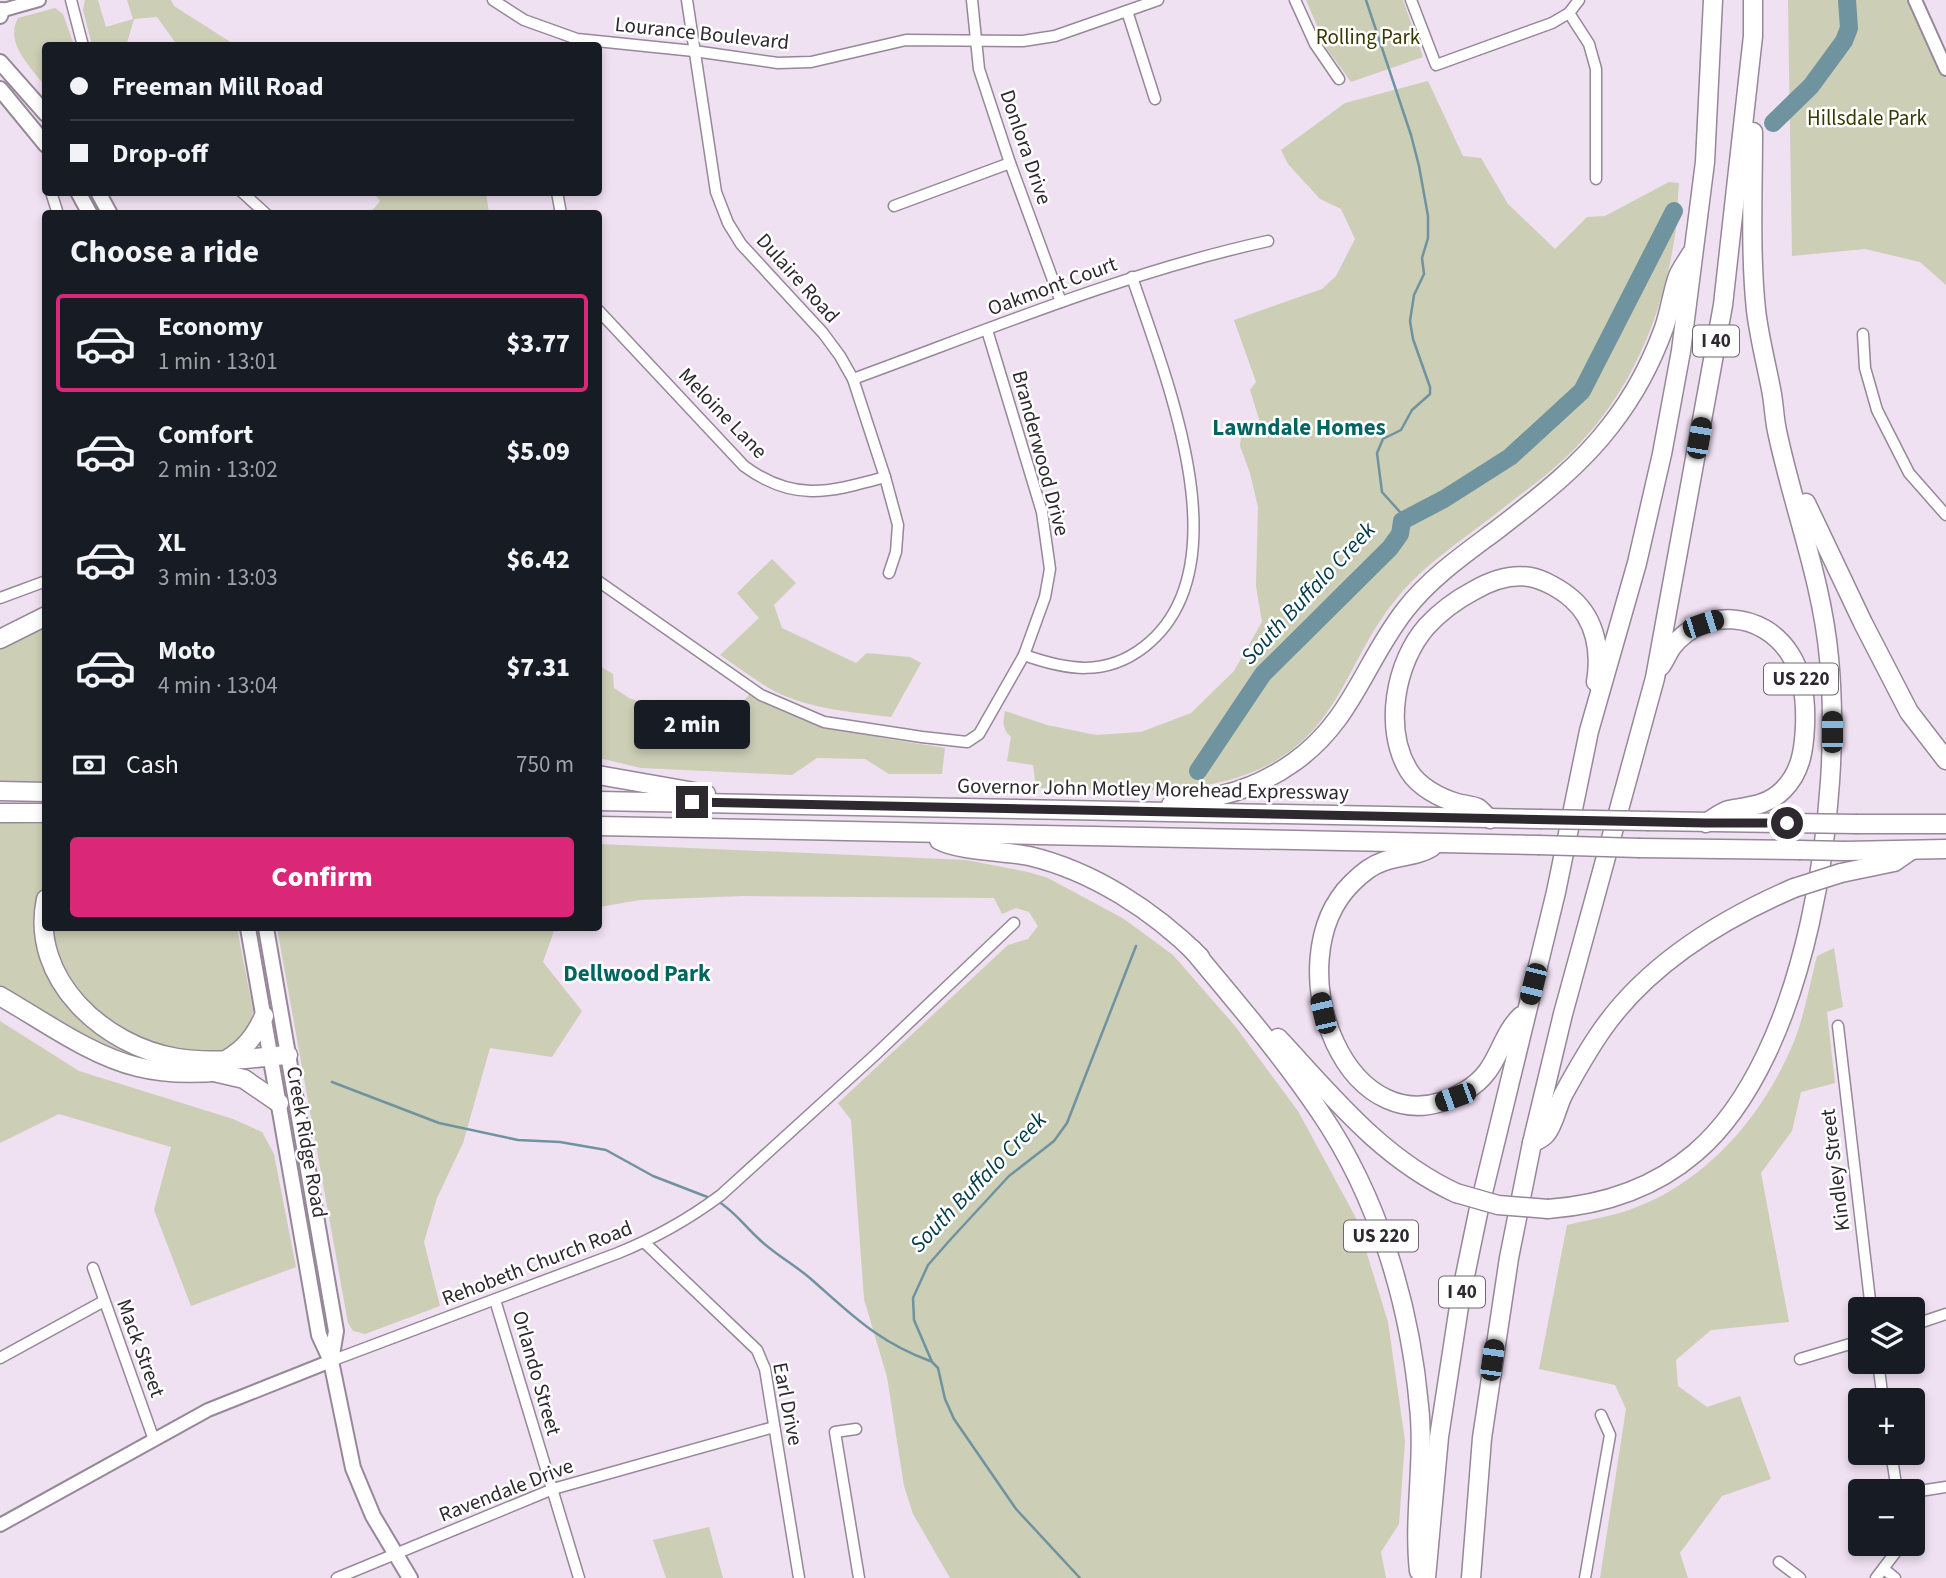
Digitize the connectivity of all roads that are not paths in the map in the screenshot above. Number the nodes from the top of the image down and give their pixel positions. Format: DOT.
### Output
graph roads {
  1 [pos="39,0"];
  2 [pos="71,0"];
  3 [pos="493,0"];
  4 [pos="687,0"];
  5 [pos="972,0"];
  6 [pos="1158,0"];
  7 [pos="1295,0"];
  8 [pos="1411,0"];
  9 [pos="1578,0"];
  10 [pos="1713,0"];
  11 [pos="1753,0"];
  12 [pos="1915,0"];
  13 [pos="1127,11"];
  14 [pos="1,12"];
  15 [pos="1569,13"];
  16 [pos="1753,36"];
  17 [pos="977,41"];
  18 [pos="82,42"];
  19 [pos="577,42"];
  20 [pos="602,44"];
  21 [pos="694,51"];
  22 [pos="0,62"];
  23 [pos="1946,69"];
  24 [pos="1339,79"];
  25 [pos="0,89"];
  26 [pos="1155,99"];
  27 [pos="42,109"];
  28 [pos="42,140"];
  29 [pos="1010,163"];
  30 [pos="1596,179"];
  31 [pos="246,196"];
  32 [pos="894,206"];
  33 [pos="262,210"];
  34 [pos="1268,241"];
  35 [pos="1695,248"];
  36 [pos="1132,277"];
  37 [pos="1061,302"];
  38 [pos="602,314"];
  39 [pos="987,330"];
  40 [pos="1863,334"];
  41 [pos="853,379"];
  42 [pos="1774,405"];
  43 [pos="885,477"];
  44 [pos="1946,515"];
  45 [pos="889,573"];
  46 [pos="42,582"];
  47 [pos="602,584"];
  48 [pos="0,598"];
  49 [pos="42,617"];
  50 [pos="0,639"];
  51 [pos="1024,655"];
  52 [pos="1654,678"];
  53 [pos="1589,731"];
  54 [pos="1946,760"];
  55 [pos="602,776"];
  56 [pos="0,791"];
  57 [pos="42,792"];
  58 [pos="602,801"];
  59 [pos="717,802"];
  60 [pos="1158,811"];
  61 [pos="0,813"];
  62 [pos="42,813"];
  63 [pos="1490,819"];
  64 [pos="1706,823"];
  65 [pos="1946,824"];
  66 [pos="602,826"];
  67 [pos="928,833"];
  68 [pos="1438,844"];
  69 [pos="1946,849"];
  70 [pos="1911,850"];
  71 [pos="1014,923"];
  72 [pos="43,931"];
  73 [pos="249,931"];
  74 [pos="266,931"];
  75 [pos="1192,949"];
  76 [pos="0,996"];
  77 [pos="1526,1011"];
  78 [pos="264,1016"];
  79 [pos="1838,1026"];
  80 [pos="280,1061"];
  81 [pos="219,1066"];
  82 [pos="279,1103"];
  83 [pos="1532,1143"];
  84 [pos="644,1242"];
  85 [pos="93,1268"];
  86 [pos="1870,1297"];
  87 [pos="495,1300"];
  88 [pos="104,1301"];
  89 [pos="1946,1314"];
  90 [pos="1925,1321"];
  91 [pos="1848,1344"];
  92 [pos="0,1358"];
  93 [pos="1800,1359"];
  94 [pos="331,1361"];
  95 [pos="1601,1415"];
  96 [pos="774,1427"];
  97 [pos="856,1429"];
  98 [pos="154,1440"];
  99 [pos="1946,1487"];
  100 [pos="553,1489"];
  101 [pos="1925,1490"];
  102 [pos="0,1525"];
  103 [pos="395,1554"];
  104 [pos="1891,1556"];
  105 [pos="1779,1562"];
  106 [pos="1884,1569"];
  107 [pos="337,1578"];
  108 [pos="410,1578"];
  109 [pos="579,1578"];
  110 [pos="799,1578"];
  111 [pos="859,1578"];
  112 [pos="1420,1578"];
  113 [pos="1426,1578"];
  114 [pos="1471,1578"];
  115 [pos="1584,1578"];
  116 [pos="1800,1578"];
  117 [pos="1876,1578"];
  118 [pos="1895,1578"];
  1 -- 14 [label="street"];
  2 -- 18 [label="street"];
  3 -- 19 [label="street, Lourance Boulevard"];
  4 -- 21 [label="street, Dulaire Road"];
  5 -- 17 [label="street, Donlora Drive"];
  6 -- 13 [label="street, Lourance Boulevard"];
  7 -- 24 [label="street"];
  8 -- 15 [label="street"];
  9 -- 15 [label="street"];
  10 -- 35 [label="highway, I 40"];
  11 -- 16 [label="highway, I 40"];
  12 -- 23 [label="street"];
  13 -- 17 [label="street, Lourance Boulevard"];
  13 -- 26 [label="street"];
  15 -- 30 [label="street"];
  16 -- 42 [label="highway"];
  16 -- 52 [label="highway, I 40"];
  17 -- 21 [label="street, Lourance Boulevard"];
  17 -- 29 [label="street, Donlora Drive"];
  20 -- 21 [label="street, Lourance Boulevard"];
  21 -- 41 [label="street, Dulaire Road"];
  22 -- 27 [label="main road"];
  25 -- 28 [label="main road"];
  29 -- 32 [label="street"];
  29 -- 37 [label="street, Donlora Drive"];
  31 -- 33 [label="street"];
  34 -- 36 [label="street, Oakmont Court"];
  35 -- 53 [label="highway, I 40"];
  35 -- 60 [label="highway"];
  36 -- 37 [label="street, Oakmont Court"];
  36 -- 51 [label="street"];
  37 -- 39 [label="street, Oakmont Court"];
  38 -- 43 [label="street, Meloine Lane"];
  39 -- 41 [label="street, Oakmont Court"];
  39 -- 51 [label="street, Branderwood Drive"];
  40 -- 44 [label="street"];
  41 -- 43 [label="street, Dulaire Road"];
  42 -- 54 [label="highway"];
  42 -- 75 [label="highway, bridge"];
  43 -- 45 [label="street, Dulaire Road"];
  46 -- 48 [label="street"];
  47 -- 51 [label="street, Branderwood Drive"];
  49 -- 50 [label="highway"];
  52 -- 64 [label="highway, US 220"];
  52 -- 83 [label="highway, I 40"];
  53 -- 63 [label="highway"];
  53 -- 77 [label="highway, I 40"];
  55 -- 59 [label="highway"];
  56 -- 57 [label="highway"];
  58 -- 59 [label="highway, Governor John Motley Morehead Expressway / US 220"];
  59 -- 60 [label="highway, Governor John Motley Morehead Expressway / US 220"];
  60 -- 63 [label="highway, Governor John Motley Morehead Expressway / US 220"];
  61 -- 62 [label="highway"];
  63 -- 64 [label="highway, Governor John Motley Morehead Expressway / US 220, bridge"];
  64 -- 65 [label="highway, Governor John Motley Morehead Expressway, bridge"];
  66 -- 67 [label="highway, US 220"];
  67 -- 68 [label="highway"];
  67 -- 75 [label="highway, US 220"];
  68 -- 70 [label="highway, bridge"];
  68 -- 77 [label="highway"];
  69 -- 70 [label="highway"];
  70 -- 83 [label="highway, bridge"];
  71 -- 84 [label="street, Rehobeth Church Road"];
  72 -- 81 [label="highway"];
  73 -- 78 [label="main road, Creek Ridge Road"];
  74 -- 80 [label="main road, Creek Ridge Road"];
  75 -- 112 [label="highway, US 220"];
  76 -- 81 [label="highway"];
  77 -- 113 [label="highway, I 40"];
  78 -- 80 [label="main road, Creek Ridge Road"];
  78 -- 81 [label="highway"];
  79 -- 86 [label="street, Kindley Street"];
  80 -- 81 [label="highway"];
  80 -- 82 [label="main road, Creek Ridge Road"];
  80 -- 94 [label="main road, Creek Ridge Road"];
  81 -- 82 [label="highway"];
  82 -- 94 [label="main road, Creek Ridge Road"];
  83 -- 114 [label="highway, I 40"];
  84 -- 87 [label="street, Rehobeth Church Road"];
  84 -- 96 [label="street, Earl Drive"];
  85 -- 88 [label="street, Mack Street"];
  87 -- 94 [label="street, Rehobeth Church Road"];
  87 -- 100 [label="street, Orlando Street"];
  88 -- 92 [label="street"];
  88 -- 98 [label="street, Mack Street"];
  89 -- 90 [label="street"];
  91 -- 93 [label="street"];
  94 -- 98 [label="street, Rehobeth Church Road"];
  94 -- 103 [label="main road, Creek Ridge Road"];
  95 -- 115 [label="street"];
  96 -- 100 [label="street, Ravendale Drive"];
  96 -- 110 [label="street, Earl Drive"];
  97 -- 111 [label="street"];
  98 -- 102 [label="street, Rehobeth Church Road"];
  99 -- 101 [label="street"];
  100 -- 103 [label="street, Ravendale Drive"];
  100 -- 109 [label="street, Orlando Street"];
  103 -- 107 [label="street, Ravendale Drive"];
  103 -- 108 [label="main road, Creek Ridge Road"];
  104 -- 106 [label="street"];
  105 -- 116 [label="street"];
  106 -- 117 [label="street"];
  106 -- 118 [label="street"];
}
